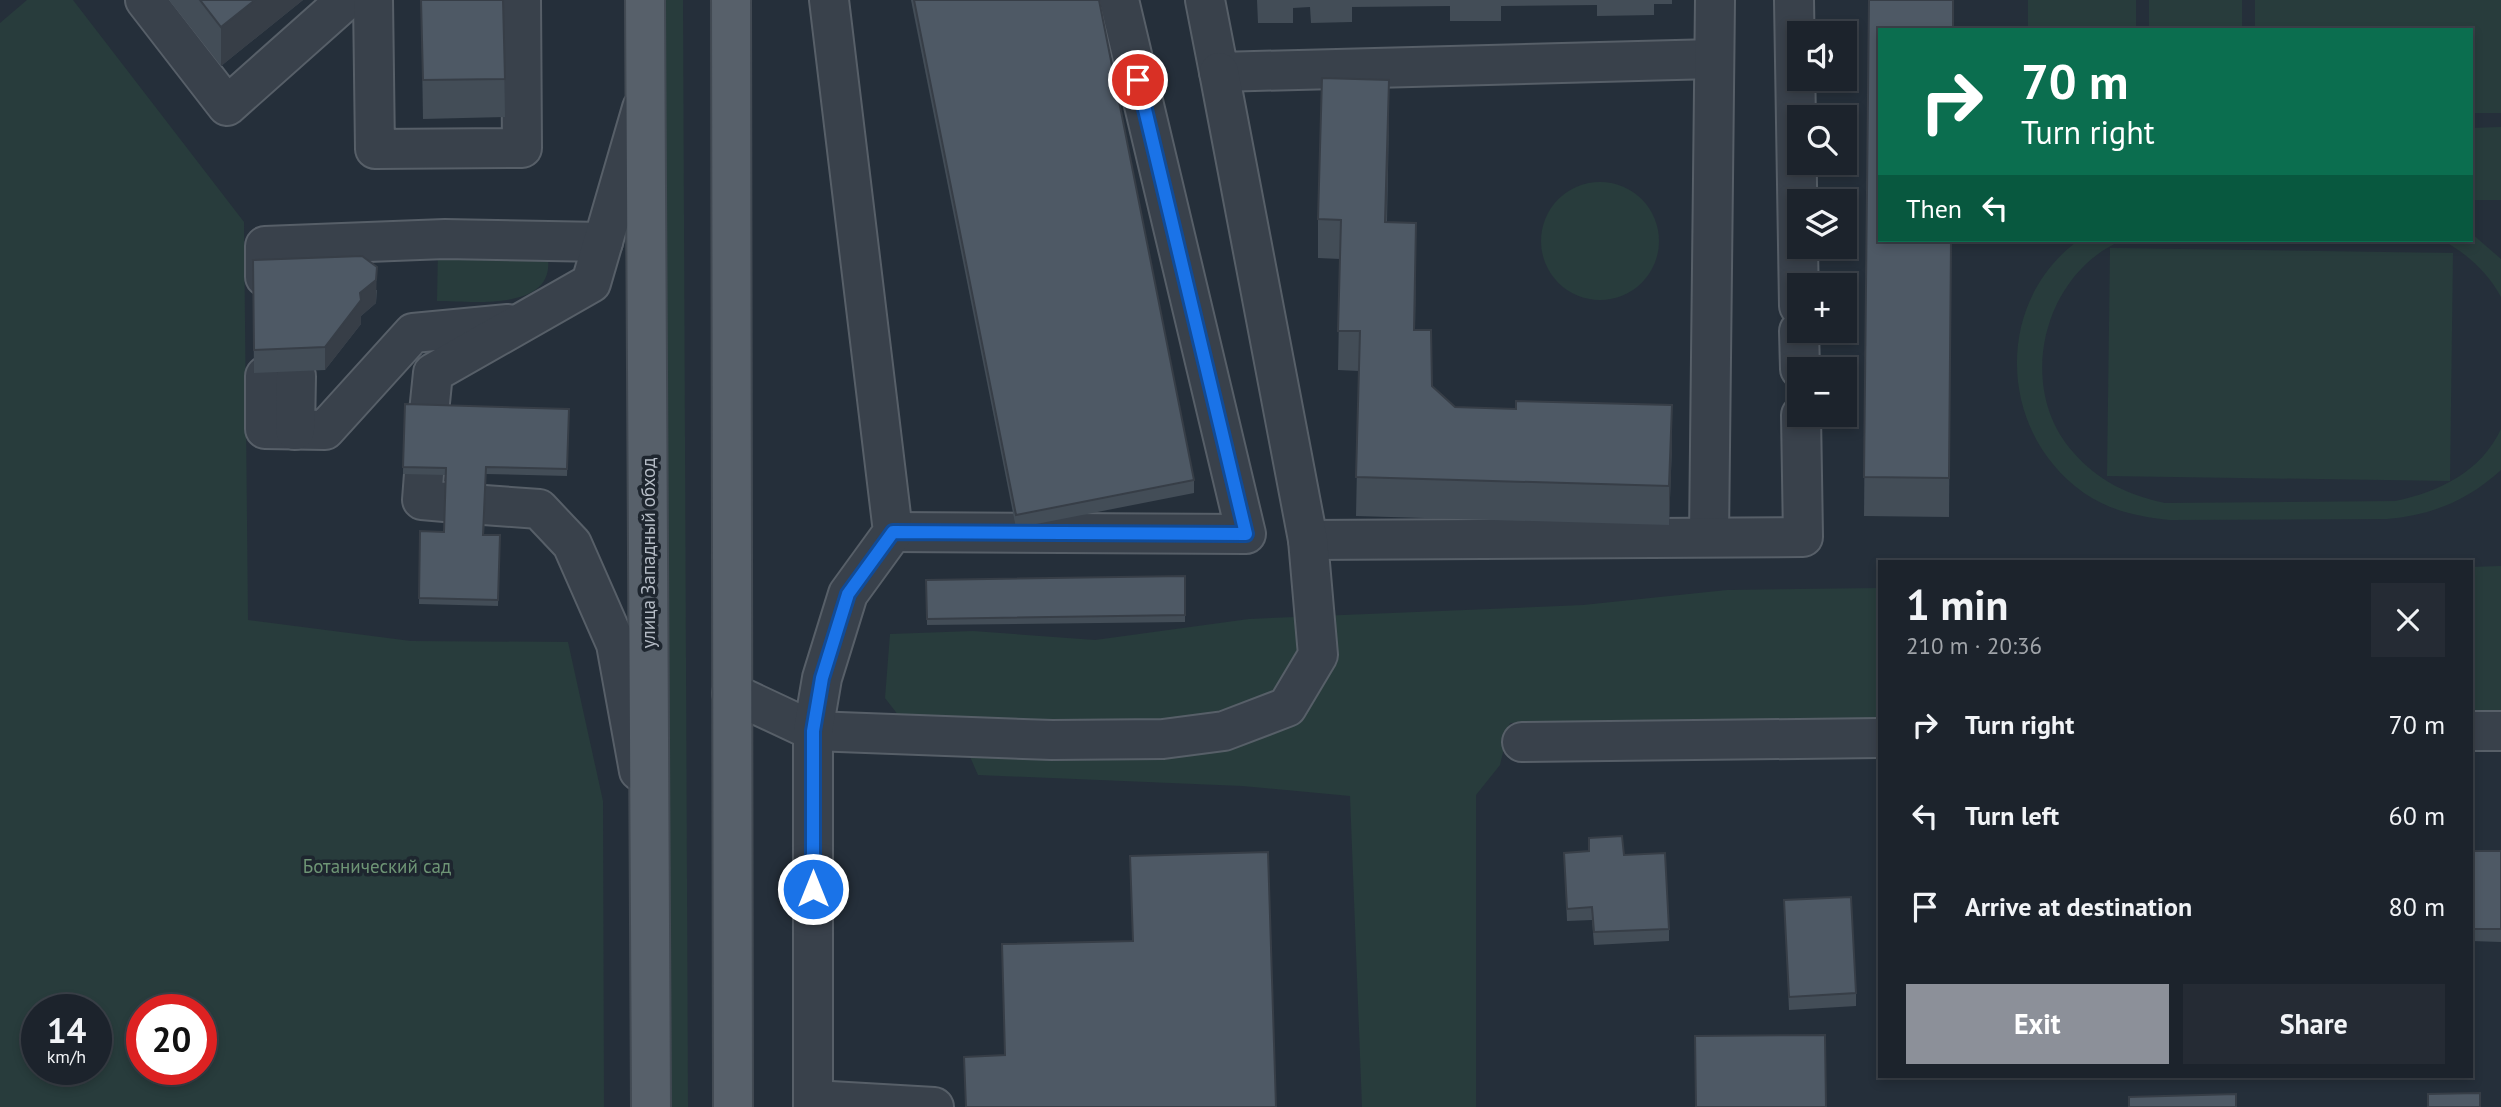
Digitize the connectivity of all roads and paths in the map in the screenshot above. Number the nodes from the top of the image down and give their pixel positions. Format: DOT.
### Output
graph roads {
  1 [pos="145,0"];
  2 [pos="346,0"];
  3 [pos="373,0"];
  4 [pos="521,0"];
  5 [pos="645,0"];
  6 [pos="731,0"];
  7 [pos="829,0"];
  8 [pos="1119,0"];
  9 [pos="1205,0"];
  10 [pos="1715,0"];
  11 [pos="1794,0"];
  12 [pos="1714,59"];
  13 [pos="1219,72"];
  14 [pos="646,92"];
  15 [pos="603,242"];
  16 [pos="288,265"];
  17 [pos="1798,273"];
  18 [pos="520,323"];
  19 [pos="280,376"];
  20 [pos="429,412"];
  21 [pos="1801,427"];
  22 [pos="484,505"];
  23 [pos="893,532"];
  24 [pos="1709,537"];
  25 [pos="1308,540"];
  26 [pos="732,693"];
  27 [pos="813,731"];
  28 [pos="2473,731"];
  29 [pos="2501,731"];
  30 [pos="1878,738"];
  31 [pos="1522,743"];
  32 [pos="649,829"];
  33 [pos="813,1103"];
  34 [pos="651,1107"];
  35 [pos="733,1107"];
  36 [pos="934,1107"];
  1 -- 2 [label="street"];
  3 -- 4 [label="street"];
  5 -- 14 [label="main road, улица Западный обход"];
  6 -- 26 [label="main road"];
  7 -- 23 [label="street"];
  8 -- 23 [label="street"];
  9 -- 13 [label="street"];
  10 -- 12 [label="street"];
  11 -- 17 [label="street"];
  12 -- 13 [label="street"];
  12 -- 24 [label="street"];
  13 -- 25 [label="street"];
  14 -- 15 [label="street"];
  14 -- 32 [label="main road, улица Западный обход"];
  15 -- 16 [label="street"];
  15 -- 18 [label="street"];
  18 -- 19 [label="street"];
  18 -- 20 [label="street"];
  21 -- 24 [label="street"];
  22 -- 32 [label="street"];
  23 -- 27 [label="street"];
  24 -- 25 [label="street"];
  25 -- 27 [label="street"];
  26 -- 27 [label="street"];
  26 -- 35 [label="main road"];
  27 -- 33 [label="street"];
  28 -- 29 [label="street"];
  30 -- 31 [label="street"];
  32 -- 34 [label="main road, улица Западный обход"];
  33 -- 36 [label="street"];
}
